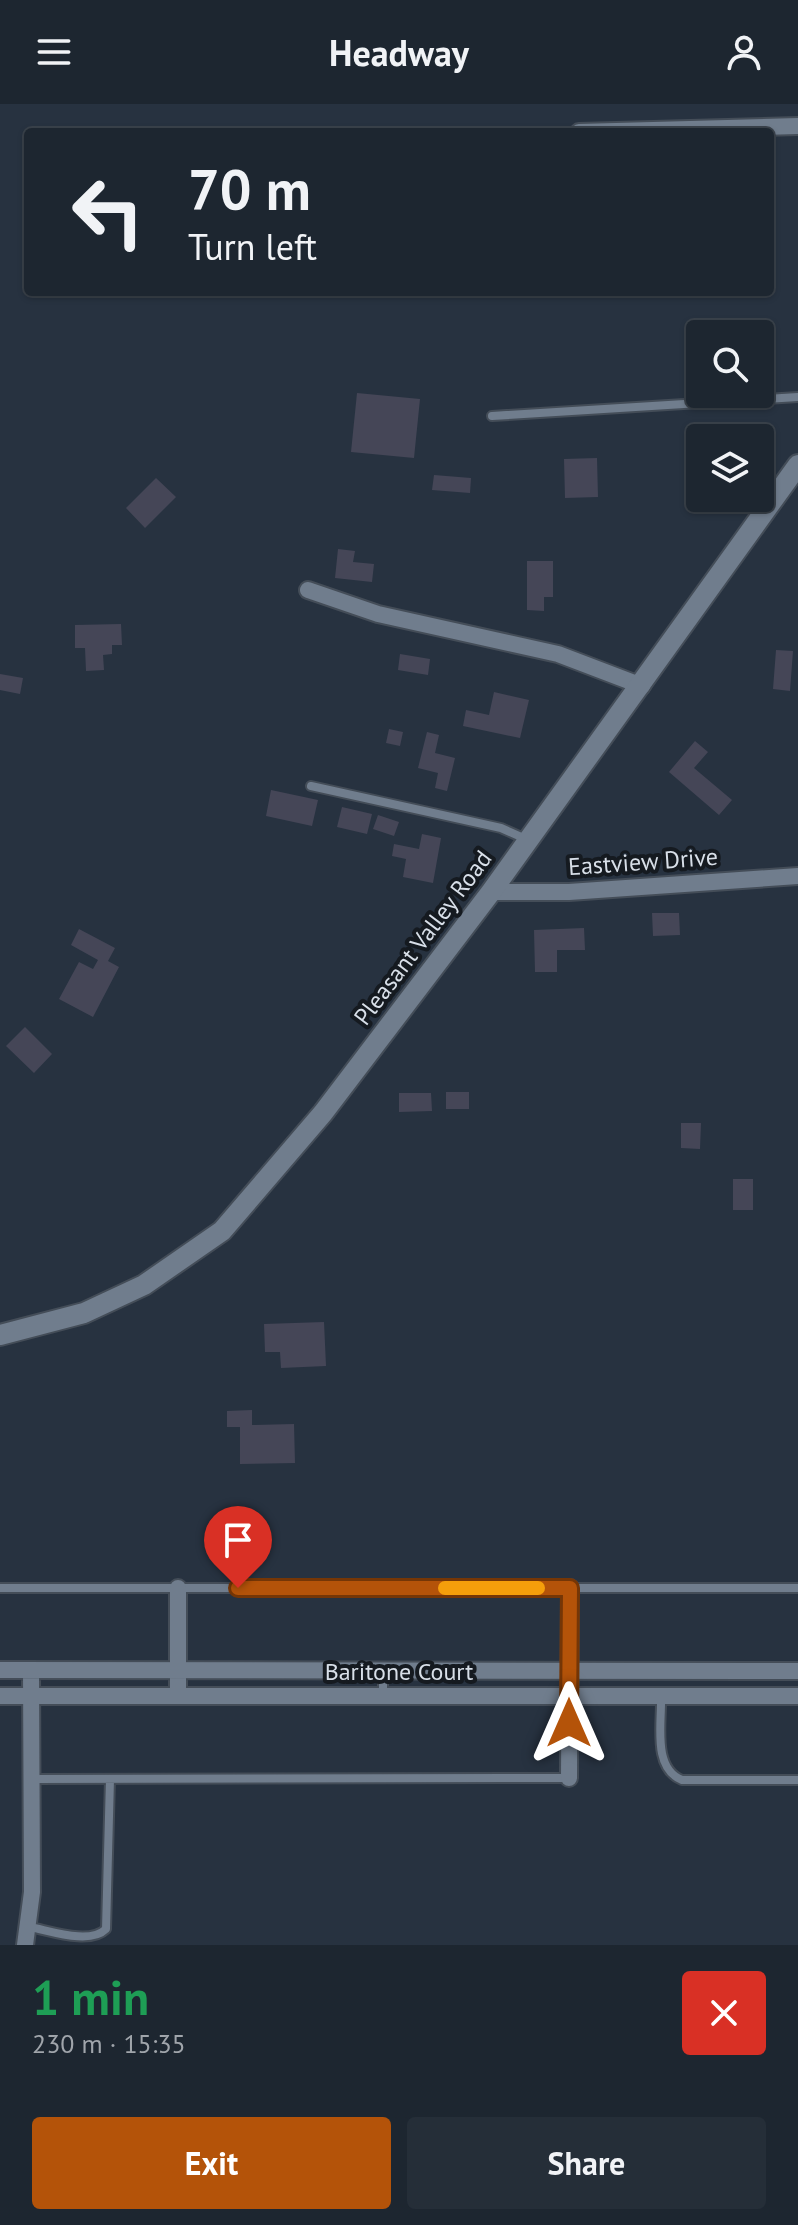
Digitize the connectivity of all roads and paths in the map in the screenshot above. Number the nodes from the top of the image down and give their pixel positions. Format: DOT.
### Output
graph roads {
  1 [pos="798,126"];
  2 [pos="725,128"];
  3 [pos="798,397"];
  4 [pos="492,416"];
  5 [pos="798,465"];
  6 [pos="308,590"];
  7 [pos="642,686"];
  8 [pos="311,786"];
  9 [pos="529,840"];
  10 [pos="798,876"];
  11 [pos="491,892"];
  12 [pos="0,1335"];
  13 [pos="0,1588"];
  14 [pos="178,1588"];
  15 [pos="570,1588"];
  16 [pos="798,1588"];
  17 [pos="0,1670"];
  18 [pos="31,1670"];
  19 [pos="178,1670"];
  20 [pos="383,1671"];
  21 [pos="569,1671"];
  22 [pos="798,1671"];
  23 [pos="0,1696"];
  24 [pos="31,1696"];
  25 [pos="178,1696"];
  26 [pos="383,1696"];
  27 [pos="569,1696"];
  28 [pos="661,1696"];
  29 [pos="798,1696"];
  30 [pos="569,1778"];
  31 [pos="32,1779"];
  32 [pos="110,1779"];
  33 [pos="798,1780"];
  34 [pos="30,1927"];
  35 [pos="25,1945"];
  1 -- 2 [label="street"];
  3 -- 4 [label="lane"];
  5 -- 7 [label="street, Pleasant Valley Road"];
  6 -- 7 [label="street"];
  7 -- 9 [label="street, Pleasant Valley Road"];
  8 -- 9 [label="lane"];
  9 -- 11 [label="street, Pleasant Valley Road"];
  10 -- 11 [label="street, Eastview Drive"];
  11 -- 12 [label="street, Pleasant Valley Road"];
  13 -- 14 [label="lane"];
  14 -- 15 [label="lane"];
  14 -- 19 [label="street"];
  15 -- 16 [label="lane"];
  15 -- 21 [label="street"];
  17 -- 18 [label="street, Baritone Court"];
  18 -- 19 [label="street, Baritone Court"];
  18 -- 24 [label="street"];
  19 -- 20 [label="street, Baritone Court"];
  19 -- 25 [label="street"];
  20 -- 21 [label="street, Baritone Court"];
  20 -- 26 [label="lane"];
  21 -- 22 [label="street, Baritone Court"];
  21 -- 27 [label="street"];
  23 -- 24 [label="street, Baritone Court"];
  24 -- 25 [label="street, Baritone Court"];
  24 -- 31 [label="street"];
  25 -- 26 [label="street, Baritone Court"];
  26 -- 27 [label="street, Baritone Court"];
  27 -- 28 [label="street, Baritone Court"];
  27 -- 30 [label="street"];
  28 -- 29 [label="street, Baritone Court"];
  28 -- 33 [label="lane"];
  30 -- 32 [label="lane"];
  31 -- 32 [label="lane"];
  31 -- 34 [label="street"];
  32 -- 34 [label="lane"];
  34 -- 35 [label="street"];
}
